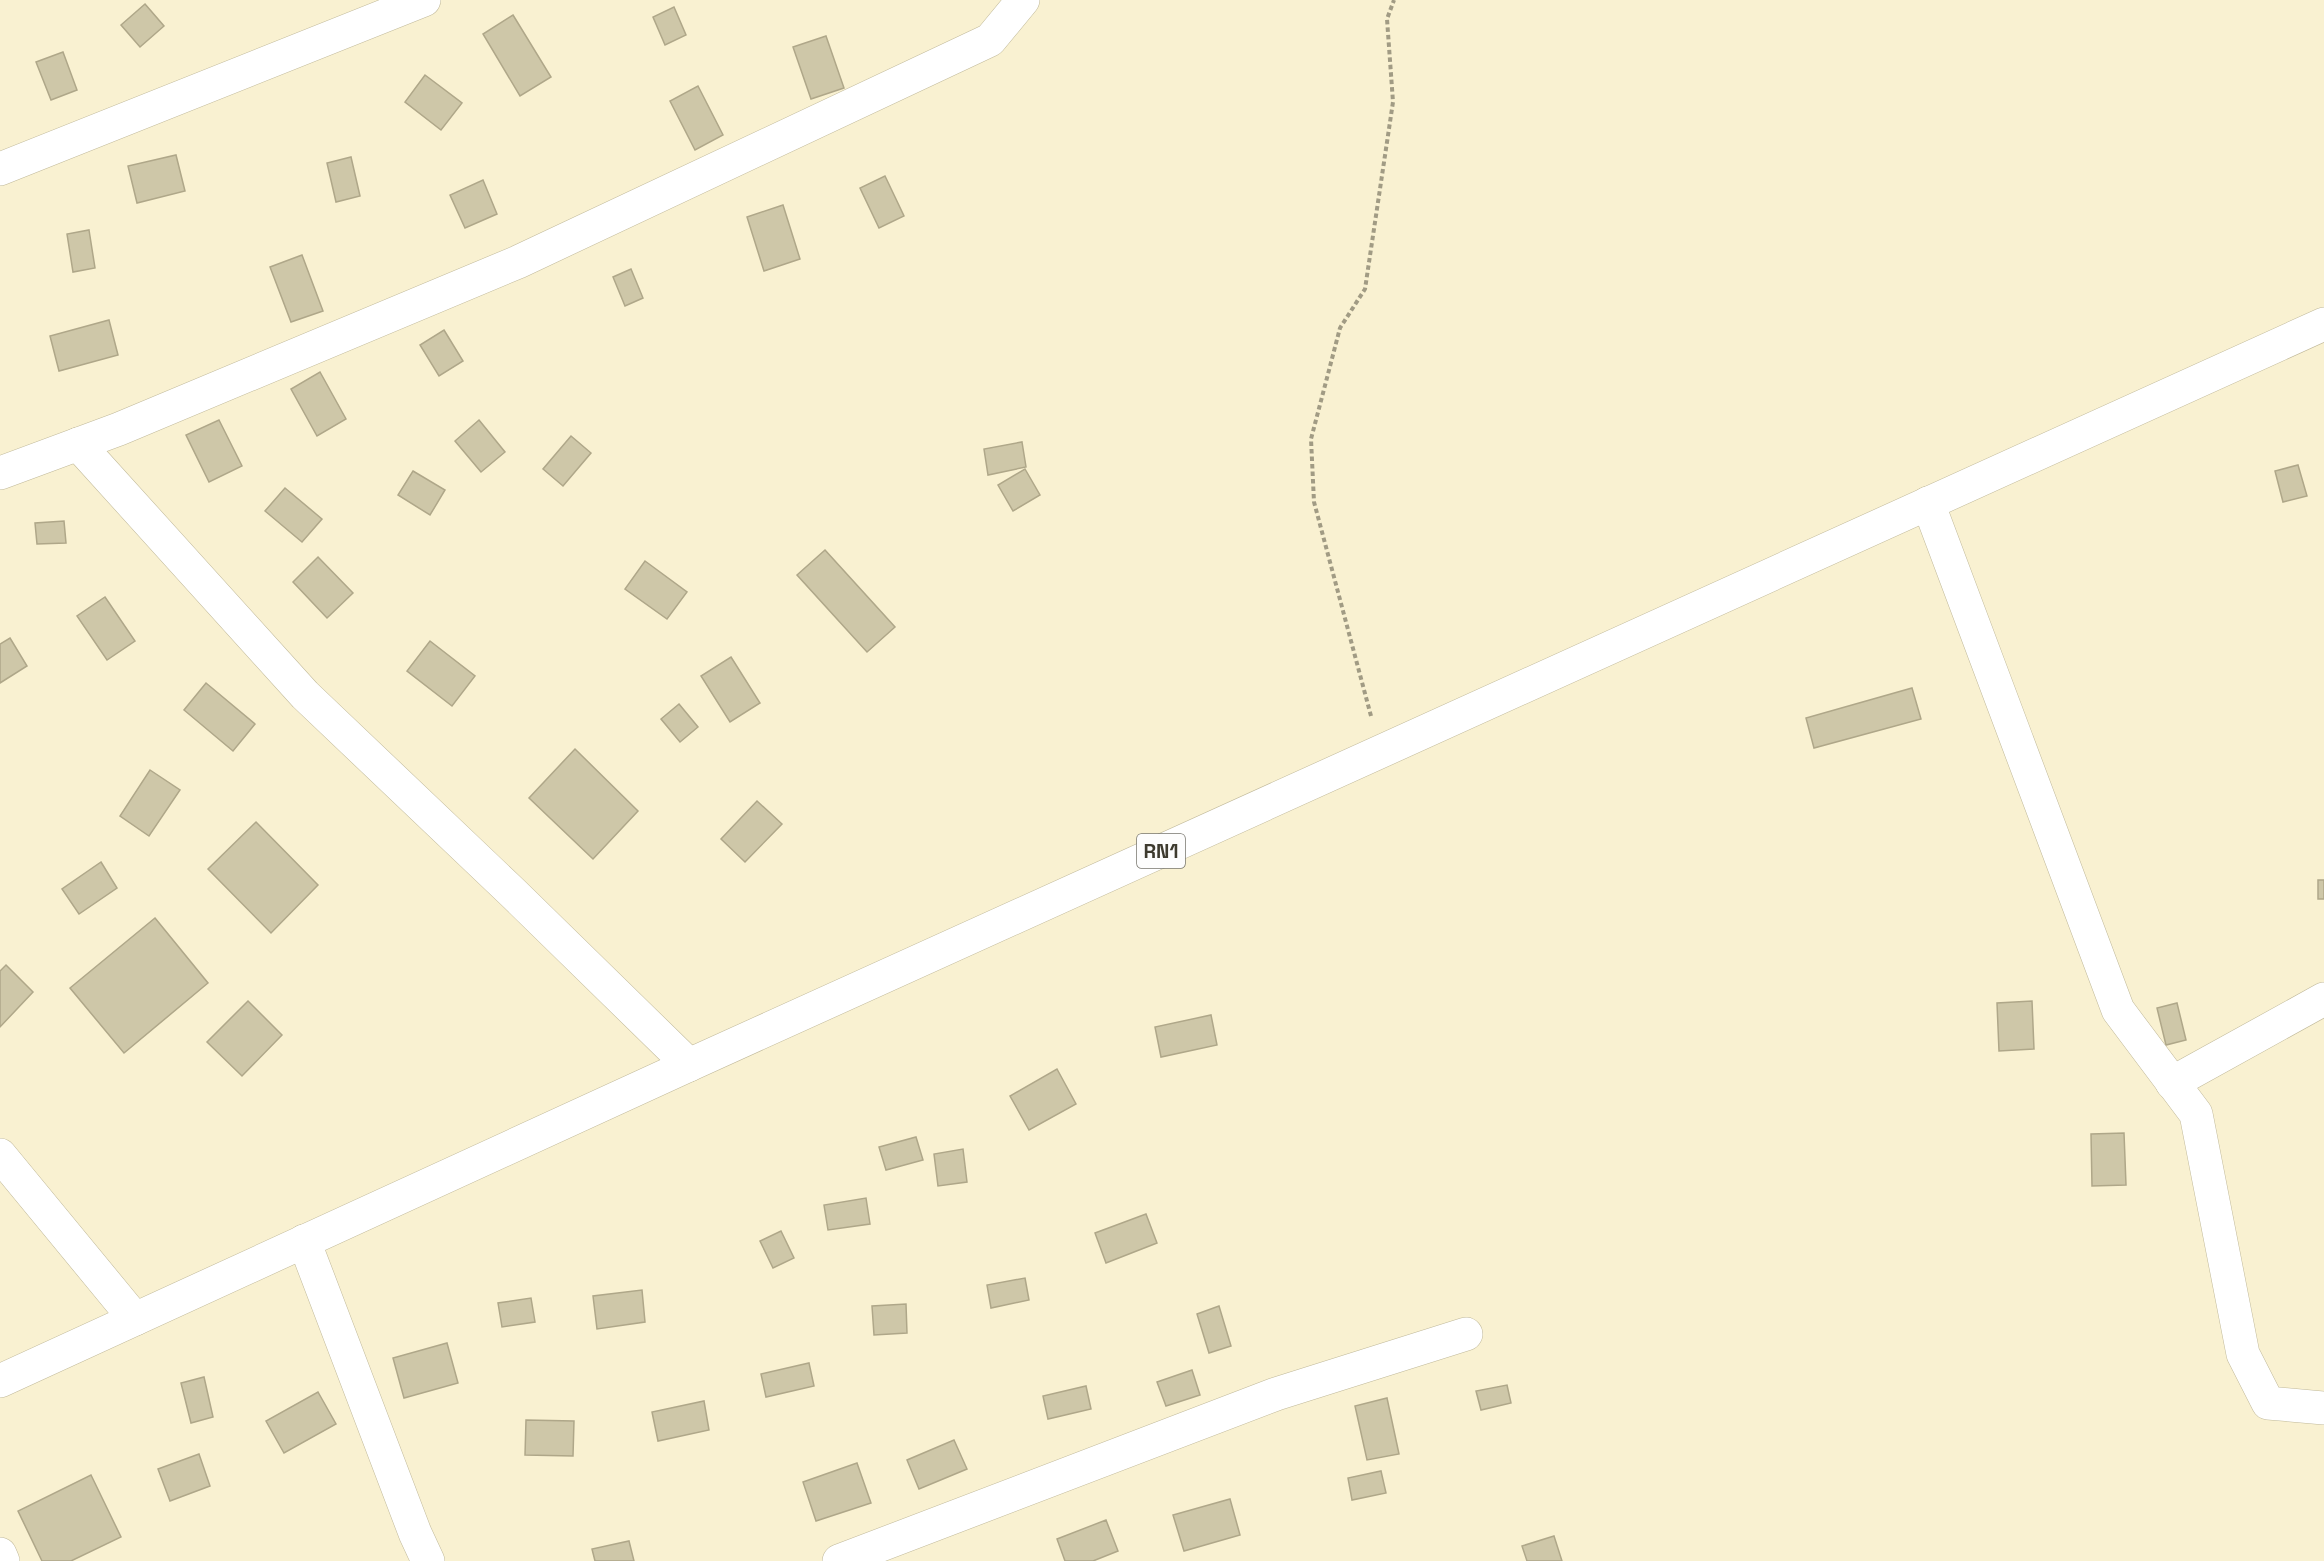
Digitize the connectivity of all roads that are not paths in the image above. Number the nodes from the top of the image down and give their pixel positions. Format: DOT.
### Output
graph roads {
  1 [pos="424,0"];
  2 [pos="1023,0"];
  3 [pos="0,169"];
  4 [pos="2324,324"];
  5 [pos="78,444"];
  6 [pos="0,473"];
  7 [pos="1928,503"];
  8 [pos="2324,999"];
  9 [pos="689,1065"];
  10 [pos="2172,1083"];
  11 [pos="0,1155"];
  12 [pos="304,1241"];
  13 [pos="135,1319"];
  14 [pos="1466,1334"];
  15 [pos="0,1381"];
  16 [pos="2324,1408"];
  17 [pos="0,1554"];
  18 [pos="3,1561"];
  19 [pos="428,1561"];
  20 [pos="839,1561"];
  1 -- 3 [label="main road"];
  2 -- 5 [label="main road"];
  4 -- 7 [label="main road, RN1"];
  5 -- 6 [label="main road"];
  5 -- 9 [label="main road"];
  7 -- 9 [label="main road, RN1"];
  7 -- 10 [label="main road"];
  8 -- 10 [label="main road"];
  9 -- 12 [label="main road, RN1"];
  10 -- 16 [label="main road"];
  11 -- 13 [label="main road"];
  12 -- 13 [label="main road, RN1"];
  12 -- 19 [label="main road"];
  13 -- 15 [label="main road, RN1"];
  14 -- 20 [label="main road"];
  17 -- 18 [label="main road"];
}
